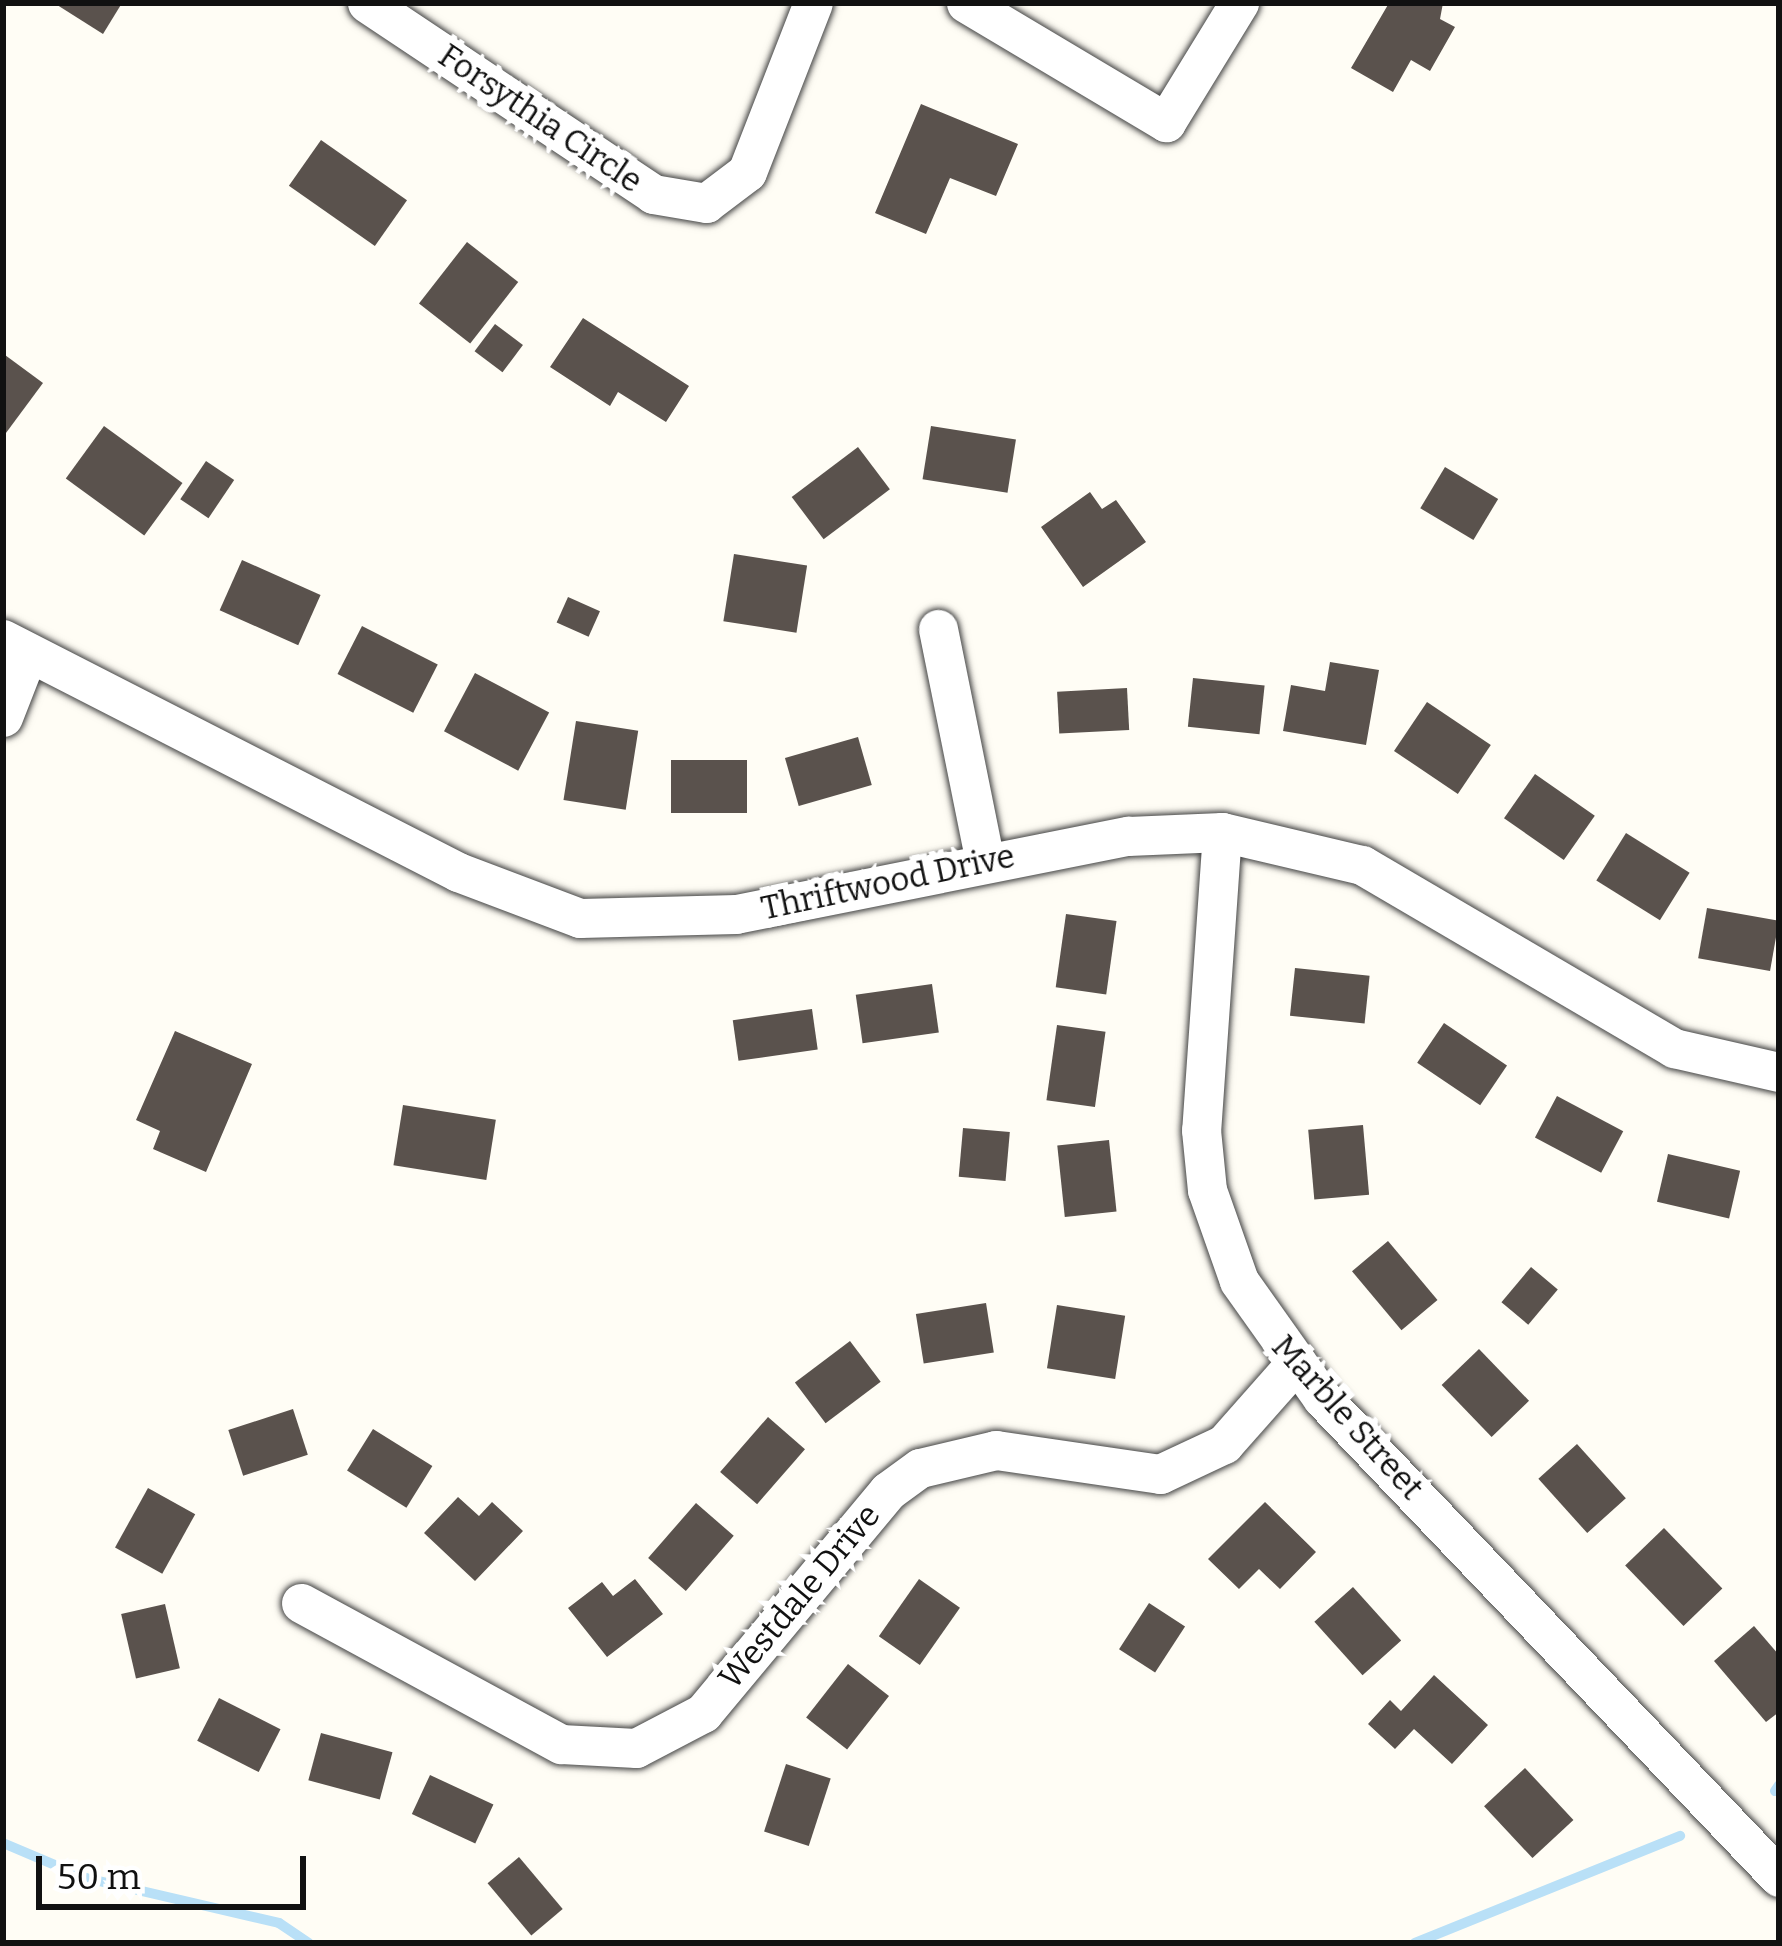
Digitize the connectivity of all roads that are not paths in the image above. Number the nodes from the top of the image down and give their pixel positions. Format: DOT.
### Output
graph roads {
  1 [pos="367,3"];
  2 [pos="813,3"];
  3 [pos="966,3"];
  4 [pos="1239,3"];
  5 [pos="938,629"];
  6 [pos="15,646"];
  7 [pos="3,717"];
  8 [pos="1222,832"];
  9 [pos="985,862"];
  10 [pos="1779,1072"];
  11 [pos="1294,1365"];
  12 [pos="301,1603"];
  13 [pos="1779,1877"];
  1 -- 2 [label="street, Forsythia Circle"];
  3 -- 4 [label="street"];
  5 -- 9 [label="street"];
  6 -- 7 [label="street"];
  6 -- 9 [label="street, Thriftwood Drive"];
  8 -- 9 [label="street, Thriftwood Drive"];
  8 -- 10 [label="street, Thriftwood Drive"];
  8 -- 11 [label="street, Marble Street"];
  11 -- 12 [label="street, Westdale Drive"];
  11 -- 13 [label="street, Marble Street"];
}
